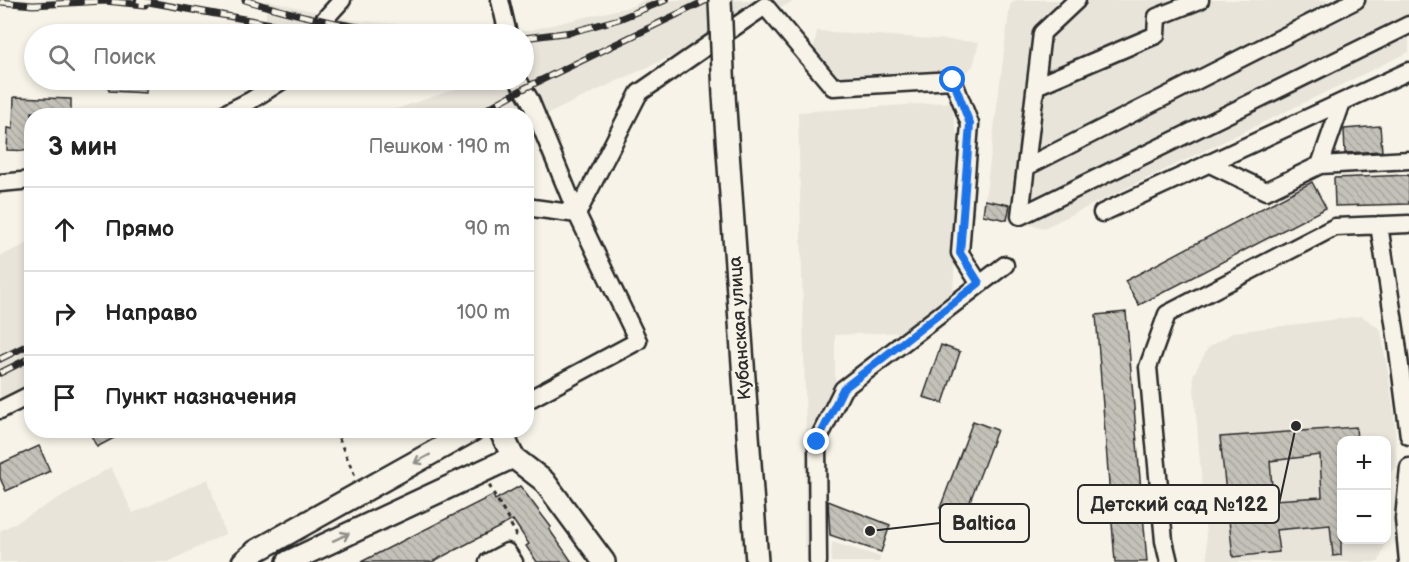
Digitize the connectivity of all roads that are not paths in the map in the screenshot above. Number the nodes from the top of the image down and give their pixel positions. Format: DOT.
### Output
graph roads {
  1 [pos="342,0"];
  2 [pos="500,0"];
  3 [pos="720,0"];
  4 [pos="1077,0"];
  5 [pos="1200,0"];
  6 [pos="1356,0"];
  7 [pos="321,24"];
  8 [pos="506,24"];
  9 [pos="1409,25"];
  10 [pos="1409,71"];
  11 [pos="1036,86"];
  12 [pos="267,90"];
  13 [pos="524,90"];
  14 [pos="1342,102"];
  15 [pos="236,108"];
  16 [pos="533,108"];
  17 [pos="534,110"];
  18 [pos="1409,159"];
  19 [pos="1208,164"];
  20 [pos="1320,165"];
  21 [pos="1026,167"];
  22 [pos="24,181"];
  23 [pos="0,183"];
  24 [pos="534,208"];
  25 [pos="1102,213"];
  26 [pos="577,214"];
  27 [pos="1409,224"];
  28 [pos="1379,225"];
  29 [pos="1005,265"];
  30 [pos="979,283"];
  31 [pos="1402,335"];
  32 [pos="534,397"];
  33 [pos="24,398"];
  34 [pos="0,410"];
  35 [pos="1409,435"];
  36 [pos="459,438"];
  37 [pos="504,438"];
  38 [pos="513,457"];
  39 [pos="1409,467"];
  40 [pos="1406,519"];
  41 [pos="510,557"];
  42 [pos="243,562"];
  43 [pos="288,562"];
  44 [pos="488,562"];
  45 [pos="604,562"];
  46 [pos="757,562"];
  47 [pos="818,562"];
  48 [pos="1169,562"];
  49 [pos="1408,562"];
  1 -- 7 [label="street"];
  2 -- 8 [label="street"];
  3 -- 46 [label="main road, Кубанская улица, bridge"];
  4 -- 11 [label="street"];
  5 -- 11 [label="street"];
  6 -- 21 [label="street"];
  9 -- 21 [label="street"];
  10 -- 14 [label="street"];
  11 -- 21 [label="street"];
  12 -- 15 [label="street"];
  13 -- 16 [label="street"];
  14 -- 19 [label="street"];
  14 -- 20 [label="street"];
  17 -- 26 [label="street"];
  18 -- 20 [label="street"];
  19 -- 20 [label="street"];
  19 -- 25 [label="street"];
  22 -- 23 [label="street"];
  24 -- 26 [label="street"];
  26 -- 30 [label="street"];
  26 -- 32 [label="street"];
  27 -- 28 [label="street"];
  28 -- 31 [label="street"];
  28 -- 48 [label="street"];
  29 -- 30 [label="street"];
  30 -- 47 [label="street"];
  31 -- 35 [label="street"];
  33 -- 34 [label="street"];
  36 -- 42 [label="main road, one-way"];
  37 -- 38 [label="main road"];
  43 -- 38 [label="main road, one-way"];
  38 -- 45 [label="main road"];
  39 -- 40 [label="street"];
  40 -- 49 [label="street"];
  41 -- 44 [label="street"];
}
